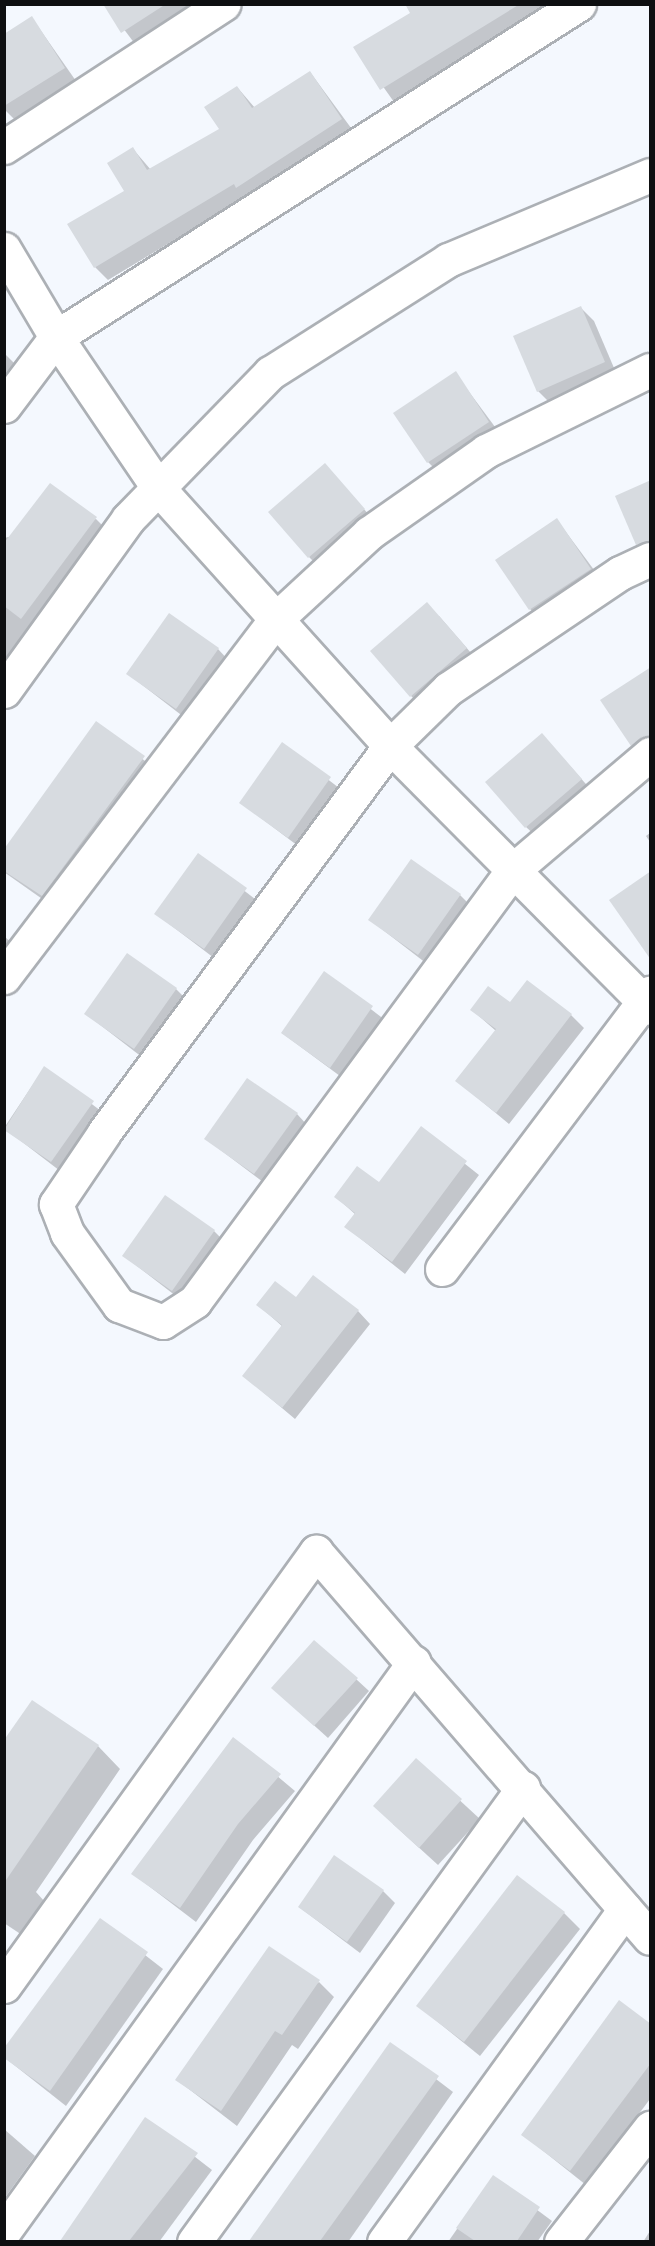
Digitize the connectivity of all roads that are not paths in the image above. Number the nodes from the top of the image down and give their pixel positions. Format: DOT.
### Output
graph roads {
  1 [pos="223,4"];
  2 [pos="579,4"];
  3 [pos="4,147"];
  4 [pos="651,175"];
  5 [pos="4,249"];
  6 [pos="56,337"];
  7 [pos="651,370"];
  8 [pos="4,406"];
  9 [pos="159,489"];
  10 [pos="651,559"];
  11 [pos="273,622"];
  12 [pos="4,691"];
  13 [pos="390,746"];
  14 [pos="651,753"];
  15 [pos="512,871"];
  16 [pos="4,977"];
  17 [pos="648,1000"];
  18 [pos="442,1269"];
  19 [pos="414,1662"];
  20 [pos="523,1788"];
  21 [pos="625,1909"];
  22 [pos="651,1938"];
  23 [pos="4,1986"];
  24 [pos="651,2128"];
  25 [pos="4,2231"];
  26 [pos="194,2241"];
  27 [pos="384,2241"];
  28 [pos="561,2241"];
  1 -- 3 [label="street"];
  2 -- 6 [label="street"];
  4 -- 9 [label="street"];
  5 -- 6 [label="street"];
  6 -- 8 [label="street"];
  6 -- 9 [label="street"];
  7 -- 11 [label="street"];
  9 -- 11 [label="street"];
  9 -- 12 [label="street"];
  10 -- 13 [label="street"];
  11 -- 13 [label="street"];
  11 -- 16 [label="street"];
  13 -- 15 [label="street"];
  13 -- 15 [label="street"];
  14 -- 15 [label="street"];
  15 -- 17 [label="street"];
  17 -- 18 [label="street"];
  19 -- 20 [label="street"];
  19 -- 23 [label="street"];
  19 -- 25 [label="street"];
  20 -- 21 [label="street"];
  20 -- 26 [label="street"];
  21 -- 22 [label="street"];
  21 -- 27 [label="street"];
  24 -- 28 [label="street"];
}
